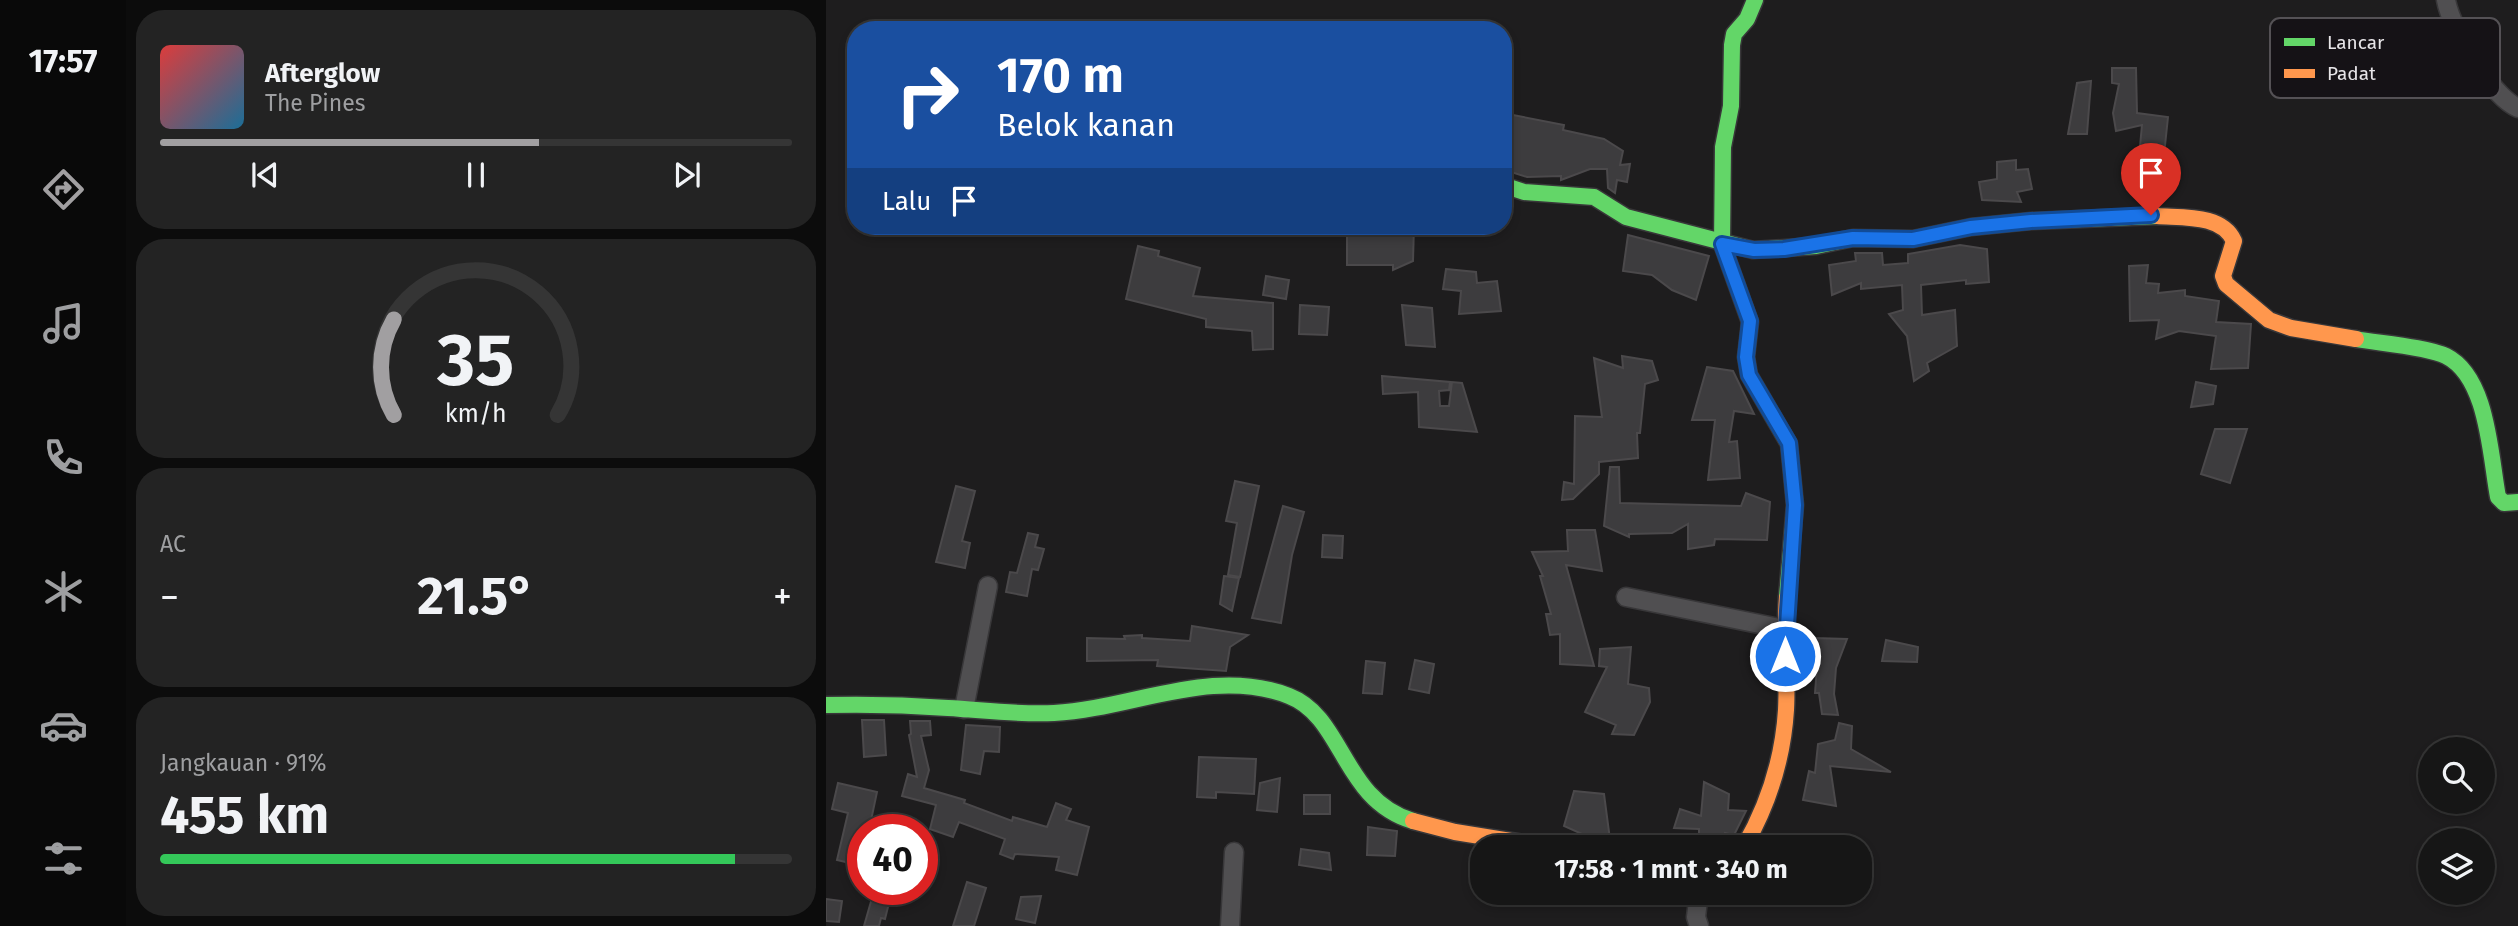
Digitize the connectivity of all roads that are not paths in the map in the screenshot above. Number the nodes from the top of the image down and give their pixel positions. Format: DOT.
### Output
graph roads {
  1 [pos="1755,0"];
  2 [pos="2446,0"];
  3 [pos="2454,18"];
  4 [pos="2500,95"];
  5 [pos="2518,108"];
  6 [pos="1512,188"];
  7 [pos="1722,244"];
  8 [pos="2518,502"];
  9 [pos="988,586"];
  10 [pos="1626,597"];
  11 [pos="1784,629"];
  12 [pos="826,705"];
  13 [pos="964,709"];
  14 [pos="1481,835"];
  15 [pos="1751,835"];
  16 [pos="1234,852"];
  17 [pos="1695,905"];
  18 [pos="1230,926"];
  19 [pos="1699,926"];
  1 -- 7 [label="street"];
  2 -- 3 [label="street"];
  4 -- 5 [label="street"];
  6 -- 7 [label="street"];
  7 -- 8 [label="street"];
  7 -- 11 [label="street"];
  9 -- 13 [label="street"];
  10 -- 11 [label="street"];
  11 -- 15 [label="street"];
  12 -- 13 [label="street"];
  13 -- 14 [label="street"];
  16 -- 18 [label="street"];
  17 -- 19 [label="street"];
}
